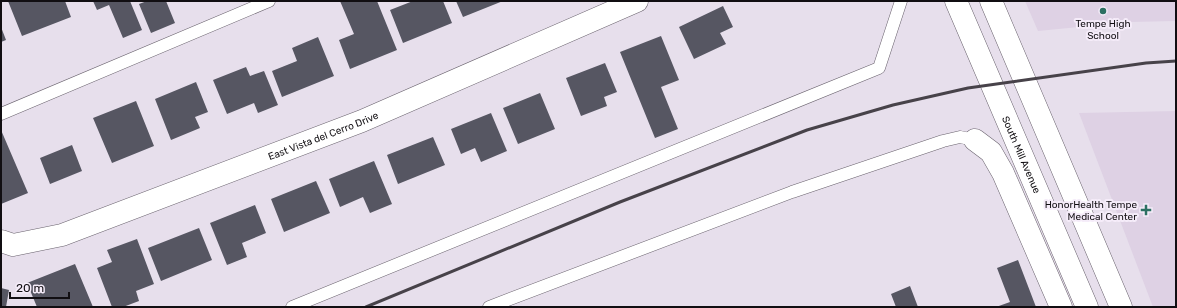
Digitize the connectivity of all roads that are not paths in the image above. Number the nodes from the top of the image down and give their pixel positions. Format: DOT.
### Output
graph roads {
  1 [pos="270,1"];
  2 [pos="637,1"];
  3 [pos="901,1"];
  4 [pos="956,1"];
  5 [pos="991,1"];
  6 [pos="1,114"];
  7 [pos="975,140"];
  8 [pos="1,241"];
  9 [pos="292,307"];
  10 [pos="489,307"];
  11 [pos="1061,307"];
  12 [pos="1088,307"];
  13 [pos="1121,307"];
  1 -- 6 [label="lane"];
  2 -- 8 [label="street, East Vista del Cerro Drive"];
  3 -- 9 [label="lane"];
  4 -- 12 [label="street, South Mill Avenue"];
  5 -- 13 [label="street"];
  7 -- 10 [label="lane"];
  7 -- 11 [label="street"];
}
